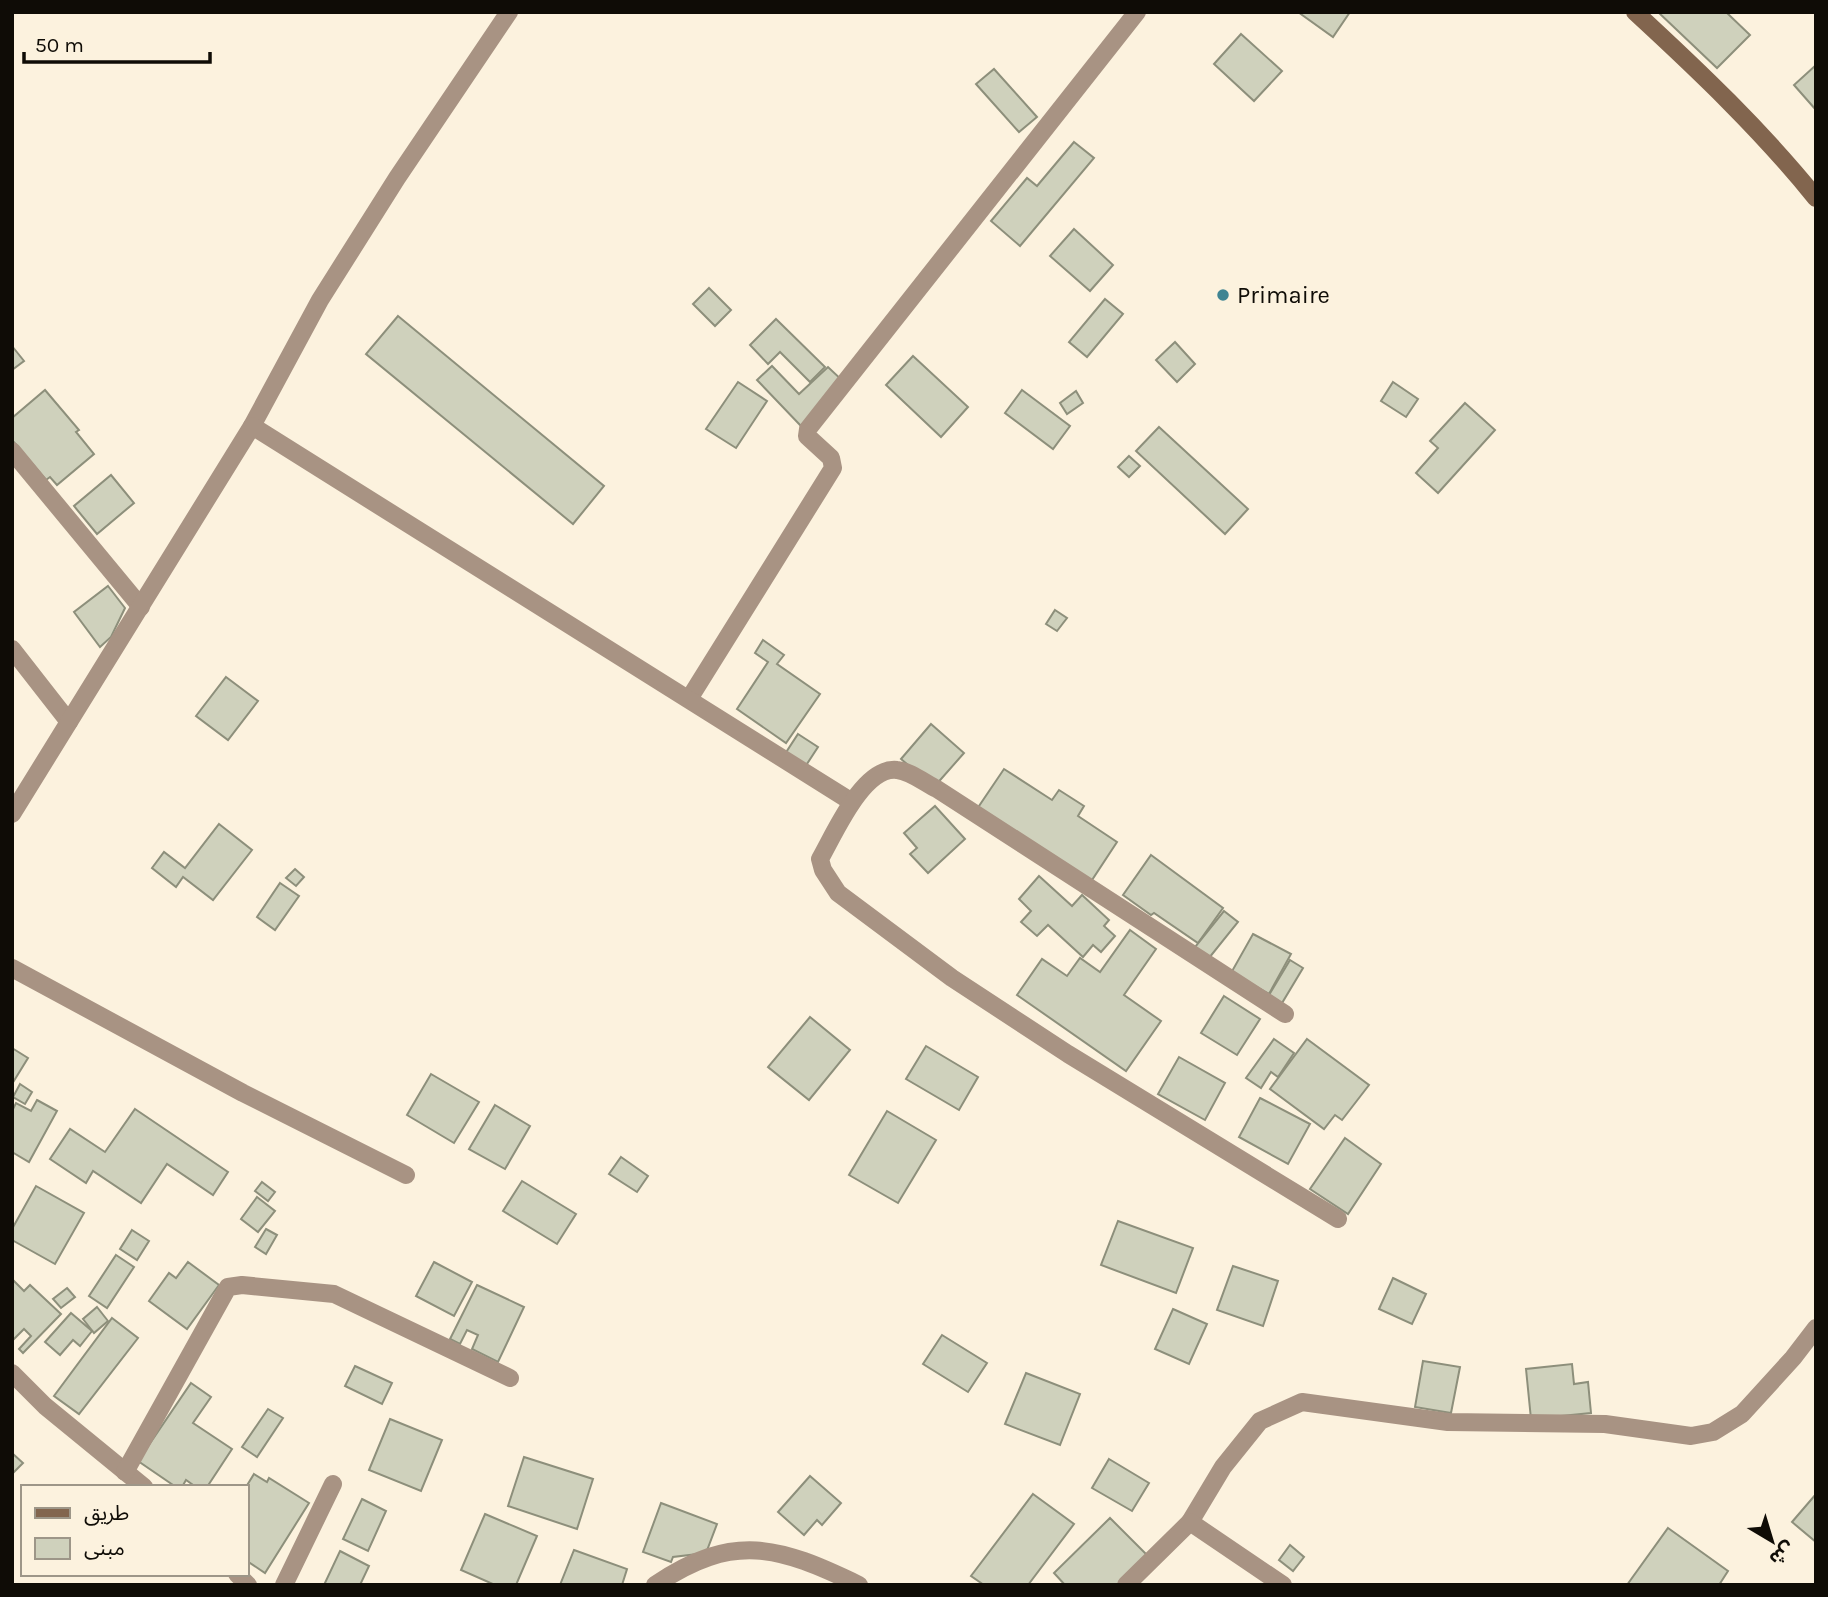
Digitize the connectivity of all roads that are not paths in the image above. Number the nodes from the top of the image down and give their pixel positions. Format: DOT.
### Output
graph roads {
  1 [pos="509,12"];
  2 [pos="1137,12"];
  3 [pos="1635,12"];
  4 [pos="1816,198"];
  5 [pos="252,426"];
  6 [pos="12,451"];
  7 [pos="141,607"];
  8 [pos="12,649"];
  9 [pos="689,699"];
  10 [pos="69,722"];
  11 [pos="852,802"];
  12 [pos="12,814"];
  13 [pos="12,968"];
  14 [pos="1285,1014"];
  15 [pos="406,1175"];
  16 [pos="1338,1219"];
  17 [pos="1816,1328"];
  18 [pos="12,1373"];
  19 [pos="510,1378"];
  20 [pos="125,1472"];
  21 [pos="141,1485"];
  22 [pos="333,1485"];
  23 [pos="1189,1522"];
  24 [pos="284,1585"];
  25 [pos="655,1585"];
  26 [pos="859,1585"];
  27 [pos="1126,1585"];
  28 [pos="1283,1585"];
  1 -- 5 [label="street"];
  2 -- 9 [label="street"];
  3 -- 4 [label="street"];
  5 -- 7 [label="street"];
  5 -- 9 [label="street"];
  6 -- 7 [label="street"];
  7 -- 10 [label="street"];
  8 -- 10 [label="street"];
  9 -- 11 [label="street"];
  10 -- 12 [label="street"];
  11 -- 14 [label="street"];
  11 -- 16 [label="street"];
  13 -- 15 [label="street"];
  17 -- 23 [label="street"];
  18 -- 20 [label="street"];
  19 -- 20 [label="street"];
  20 -- 21 [label="street"];
  22 -- 24 [label="street"];
  23 -- 27 [label="street"];
  23 -- 28 [label="street"];
  25 -- 26 [label="street"];
}
